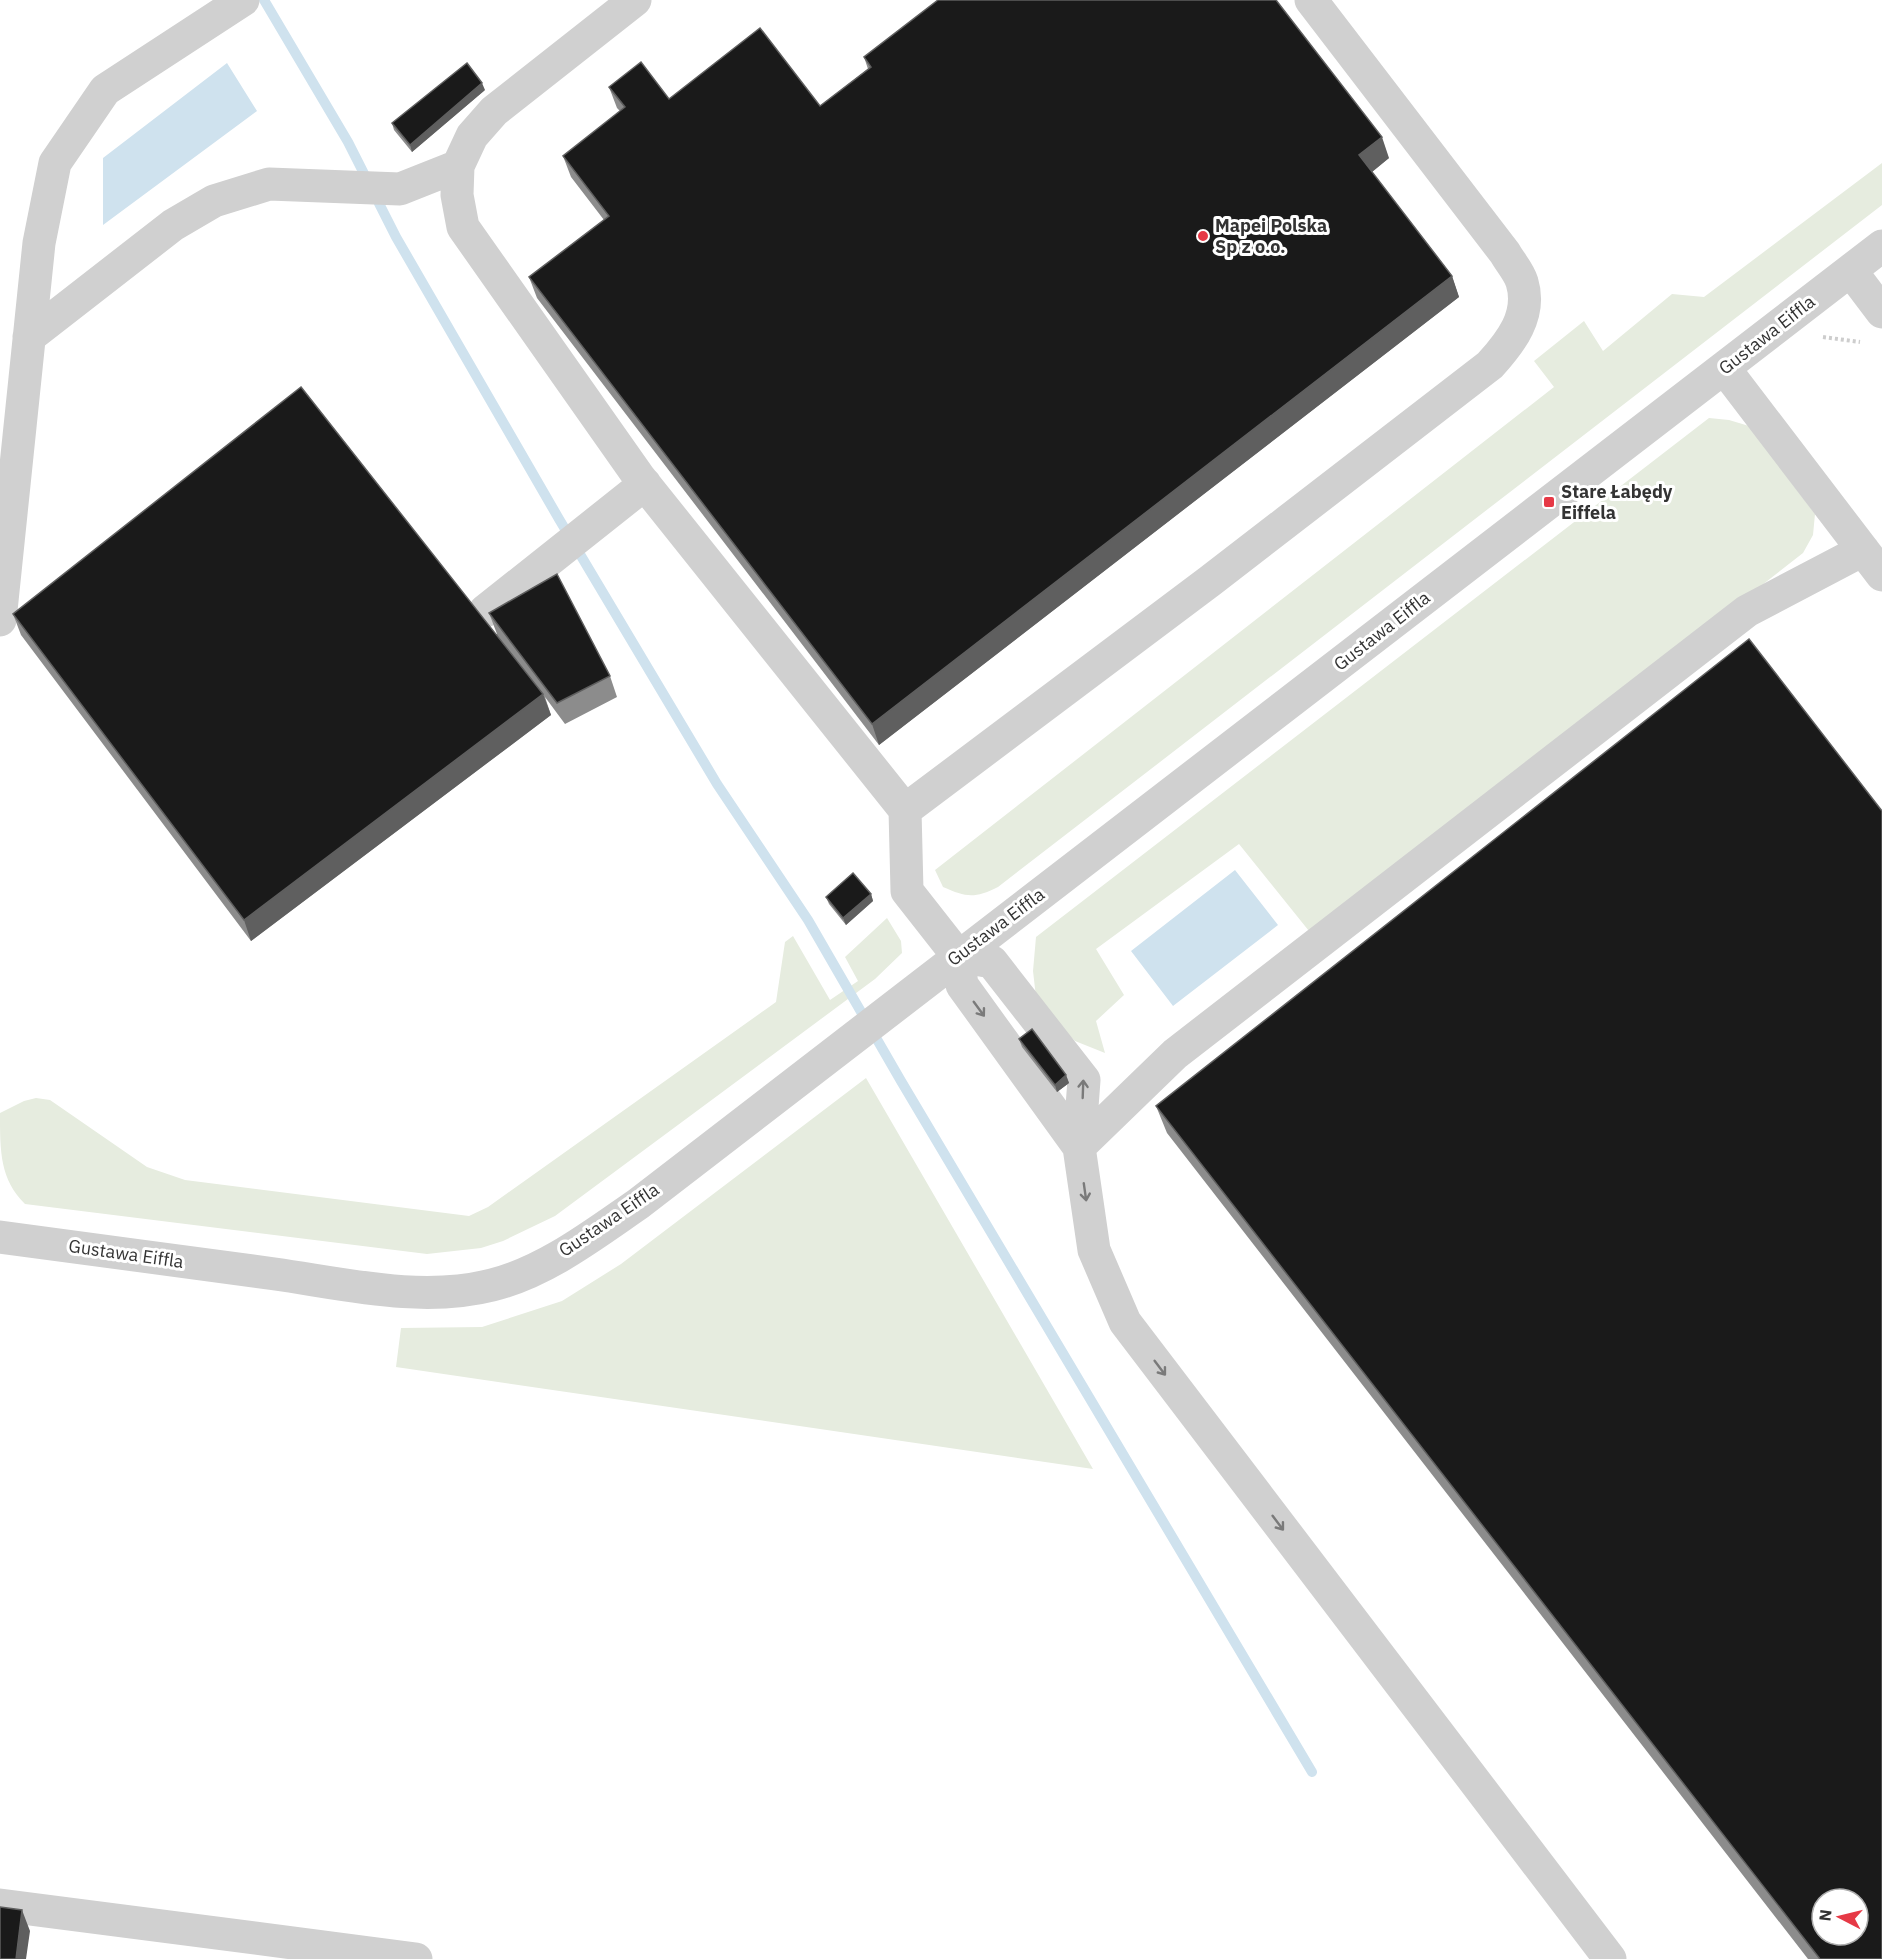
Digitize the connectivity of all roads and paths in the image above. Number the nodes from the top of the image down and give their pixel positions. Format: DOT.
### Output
graph roads {
  1 [pos="635,0"];
  2 [pos="1311,0"];
  3 [pos="240,2"];
  4 [pos="458,166"];
  5 [pos="1882,246"];
  6 [pos="1851,271"];
  7 [pos="1882,312"];
  8 [pos="29,336"];
  9 [pos="1820,338"];
  10 [pos="1866,343"];
  11 [pos="1724,368"];
  12 [pos="645,484"];
  13 [pos="1873,562"];
  14 [pos="485,611"];
  15 [pos="0,620"];
  16 [pos="906,810"];
  17 [pos="958,956"];
  18 [pos="1079,1147"];
  19 [pos="0,1236"];
  20 [pos="0,1905"];
  21 [pos="416,1959"];
  22 [pos="1610,1959"];
  1 -- 4 [label="street"];
  2 -- 16 [label="street"];
  3 -- 8 [label="street"];
  4 -- 8 [label="street"];
  4 -- 12 [label="street"];
  5 -- 6 [label="street, Gustawa Eiffla"];
  6 -- 7 [label="street"];
  6 -- 11 [label="street, Gustawa Eiffla"];
  8 -- 15 [label="street"];
  9 -- 10 [label="path"];
  11 -- 13 [label="street"];
  11 -- 17 [label="street, Gustawa Eiffla"];
  12 -- 14 [label="street"];
  12 -- 16 [label="street"];
  13 -- 18 [label="street"];
  16 -- 17 [label="street"];
  17 -- 18 [label="street, one-way"];
  18 -- 17 [label="street, one-way"];
  17 -- 19 [label="street, Gustawa Eiffla"];
  18 -- 22 [label="street, one-way"];
  20 -- 21 [label="street"];
}
